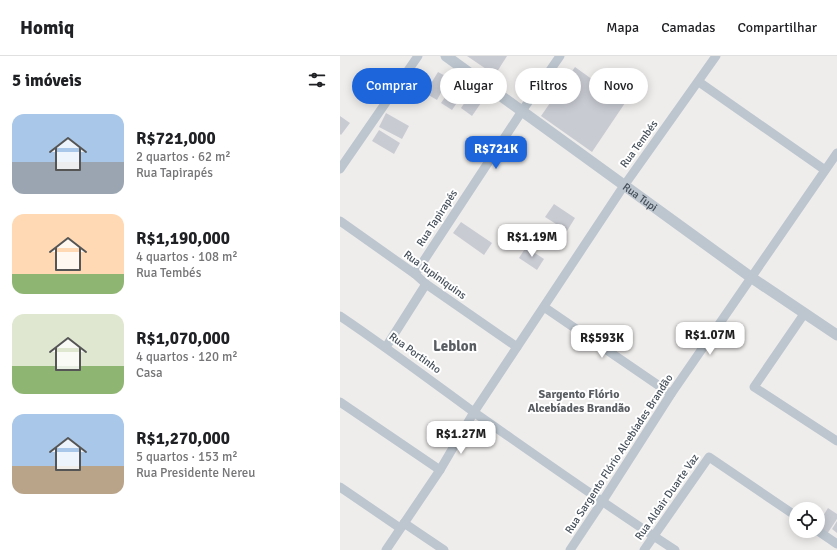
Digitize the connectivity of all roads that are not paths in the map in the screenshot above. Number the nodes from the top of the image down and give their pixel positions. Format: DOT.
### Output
graph roads {
  1 [pos="418,56"];
  2 [pos="446,56"];
  3 [pos="560,56"];
  4 [pos="716,56"];
  5 [pos="699,82"];
  6 [pos="522,111"];
  7 [pos="837,153"];
  8 [pos="340,169"];
  9 [pos="825,170"];
  10 [pos="624,186"];
  11 [pos="340,221"];
  12 [pos="415,274"];
  13 [pos="752,278"];
  14 [pos="426,284"];
  15 [pos="544,307"];
  16 [pos="804,314"];
  17 [pos="340,316"];
  18 [pos="837,335"];
  19 [pos="386,347"];
  20 [pos="517,347"];
  21 [pos="671,394"];
  22 [pos="343,404"];
  23 [pos="474,412"];
  24 [pos="340,414"];
  25 [pos="837,442"];
  26 [pos="440,470"];
  27 [pos="340,487"];
  28 [pos="602,502"];
  29 [pos="789,511"];
  30 [pos="402,526"];
  31 [pos="653,536"];
  32 [pos="825,536"];
  33 [pos="837,544"];
  34 [pos="386,550"];
  35 [pos="444,550"];
  36 [pos="570,550"];
  37 [pos="644,550"];
  38 [pos="675,550"];
  1 -- 8 [label="street"];
  2 -- 6 [label="street, Rua Tupi"];
  3 -- 6 [label="street, Rua Tapirapés"];
  4 -- 5 [label="street, Rua Tembés"];
  5 -- 9 [label="street"];
  5 -- 10 [label="street, Rua Tembés"];
  6 -- 10 [label="street, Rua Tupi"];
  6 -- 12 [label="street, Rua Tapirapés"];
  7 -- 9 [label="street, Rua Sargento Flório Alcebíades Brandão"];
  9 -- 13 [label="street, Rua Sargento Flório Alcebíades Brandão"];
  10 -- 13 [label="street, Rua Tupi"];
  10 -- 15 [label="street, Rua Tembés"];
  11 -- 12 [label="street, Rua Tupiniquins"];
  12 -- 14 [label="street, Rua Tupiniquins"];
  13 -- 16 [label="street, Rua Tupi"];
  13 -- 21 [label="street, Rua Sargento Flório Alcebíades Brandão"];
  14 -- 19 [label="street"];
  14 -- 20 [label="street, Rua Tupiniquins"];
  15 -- 20 [label="street, Rua Tembés"];
  15 -- 21 [label="street"];
  16 -- 18 [label="street, Rua Tupi"];
  16 -- 25 [label="street"];
  17 -- 19 [label="street, Rua Portinho"];
  19 -- 23 [label="street, Rua Portinho"];
  20 -- 23 [label="street, Rua Tembés"];
  21 -- 28 [label="street, Rua Sargento Flório Alcebíades Brandão"];
  22 -- 24 [label="street"];
  22 -- 26 [label="street"];
  23 -- 26 [label="street, Rua Tembés"];
  23 -- 28 [label="street, Rua Portinho"];
  26 -- 30 [label="street, Rua Tembés"];
  27 -- 30 [label="street"];
  28 -- 31 [label="street, Rua Portinho"];
  28 -- 36 [label="street, Rua Sargento Flório Alcebíades Brandão"];
  29 -- 31 [label="street, Rua Aldair Duarte Vaz"];
  30 -- 34 [label="street, Rua Tembés"];
  30 -- 35 [label="street"];
  31 -- 37 [label="street, Rua Aldair Duarte Vaz"];
  31 -- 38 [label="street, Rua Portinho"];
  32 -- 33 [label="street"];
}
